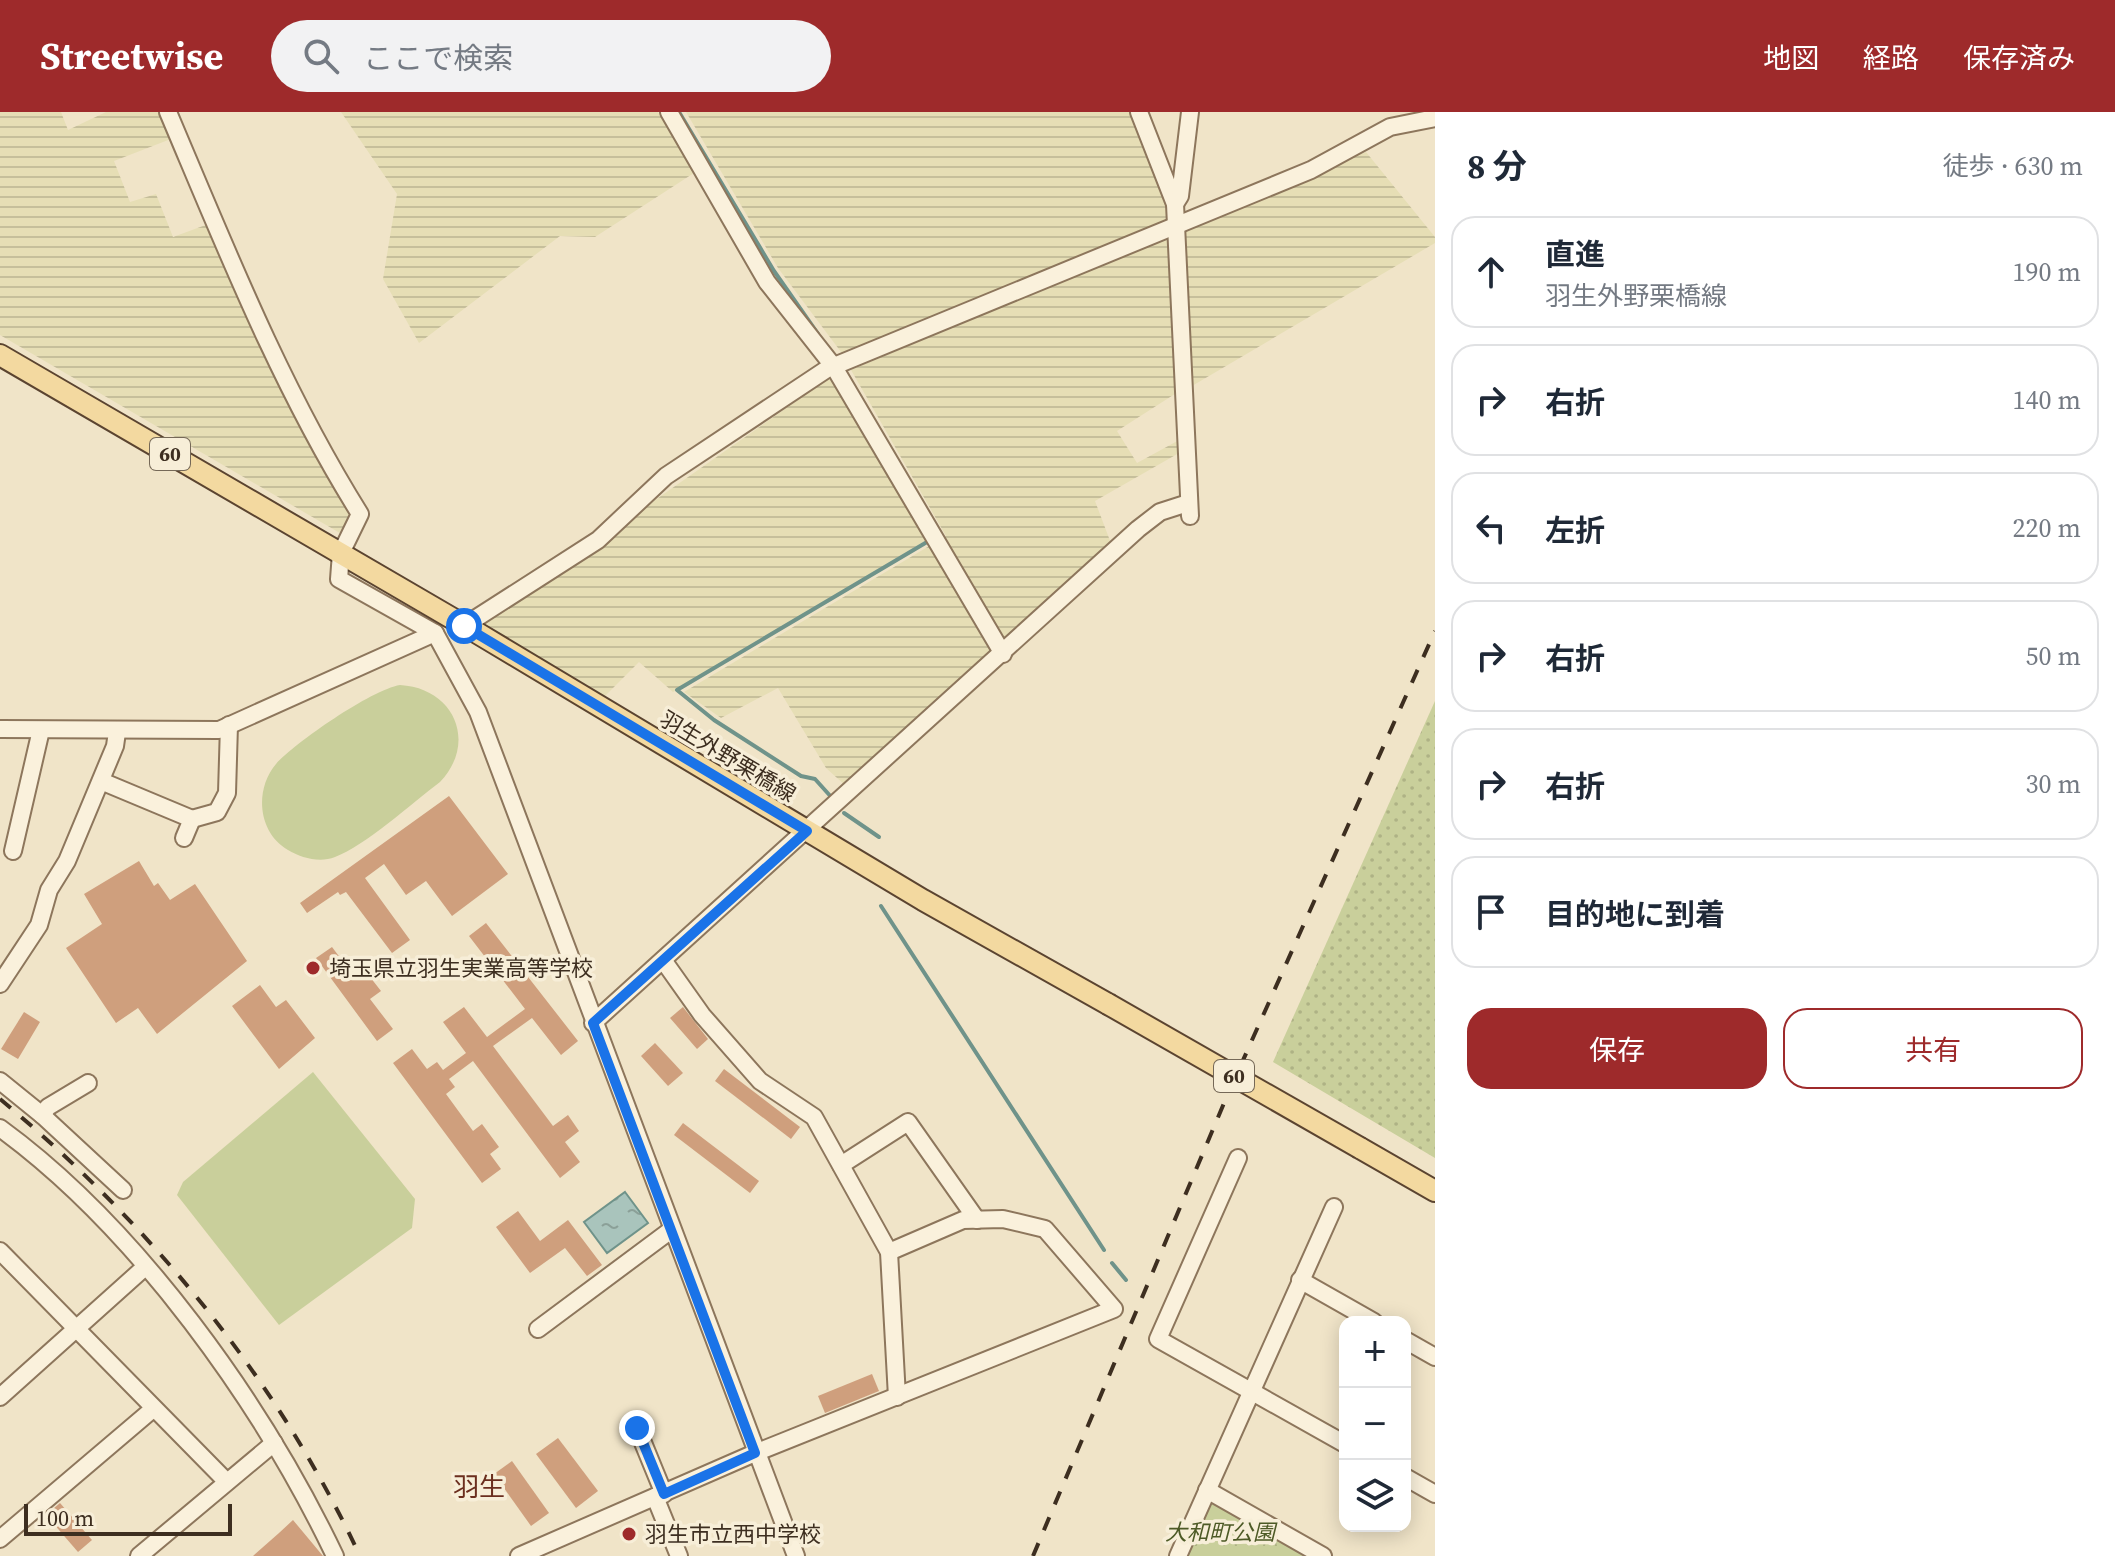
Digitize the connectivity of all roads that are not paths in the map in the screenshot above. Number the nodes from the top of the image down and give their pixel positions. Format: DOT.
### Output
graph roads {
  1 [pos="168,112"];
  2 [pos="669,112"];
  3 [pos="1139,112"];
  4 [pos="1190,112"];
  5 [pos="1435,118"];
  6 [pos="1175,204"];
  7 [pos="1177,222"];
  8 [pos="0,355"];
  9 [pos="834,367"];
  10 [pos="341,553"];
  11 [pos="464,626"];
  12 [pos="435,633"];
  13 [pos="1003,654"];
  14 [pos="229,725"];
  15 [pos="0,729"];
  16 [pos="41,730"];
  17 [pos="117,732"];
  18 [pos="101,781"];
  19 [pos="192,819"];
  20 [pos="807,831"];
  21 [pos="184,838"];
  22 [pos="13,851"];
  23 [pos="663,960"];
  24 [pos="0,984"];
  25 [pos="593,1023"];
  26 [pos="0,1081"];
  27 [pos="88,1083"];
  28 [pos="42,1115"];
  29 [pos="0,1128"];
  30 [pos="1238,1158"];
  31 [pos="841,1165"];
  32 [pos="123,1190"];
  33 [pos="1435,1191"];
  34 [pos="1334,1207"];
  35 [pos="977,1220"];
  36 [pos="671,1230"];
  37 [pos="0,1251"];
  38 [pos="889,1252"];
  39 [pos="145,1267"];
  40 [pos="1300,1280"];
  41 [pos="1363,1316"];
  42 [pos="75,1329"];
  43 [pos="538,1329"];
  44 [pos="1411,1343"];
  45 [pos="1435,1357"];
  46 [pos="1251,1391"];
  47 [pos="0,1397"];
  48 [pos="897,1397"];
  49 [pos="153,1409"];
  50 [pos="637,1428"];
  51 [pos="1339,1441"];
  52 [pos="274,1443"];
  53 [pos="755,1453"];
  54 [pos="1411,1480"];
  55 [pos="226,1481"];
  56 [pos="1207,1490"];
  57 [pos="1435,1494"];
  58 [pos="660,1496"];
  59 [pos="0,1539"];
  60 [pos="139,1556"];
  61 [pos="335,1556"];
  62 [pos="519,1556"];
  63 [pos="679,1556"];
  64 [pos="796,1556"];
  65 [pos="1178,1556"];
  66 [pos="1323,1556"];
  1 -- 10 [label="street"];
  2 -- 9 [label="street"];
  3 -- 6 [label="street"];
  4 -- 6 [label="street"];
  5 -- 7 [label="street"];
  6 -- 7 [label="street"];
  7 -- 9 [label="street"];
  7 -- 13 [label="street"];
  8 -- 10 [label="main road, 羽生外野栗橋線 / 60"];
  9 -- 11 [label="street"];
  9 -- 13 [label="street"];
  10 -- 11 [label="main road, 羽生外野栗橋線 / 60"];
  10 -- 12 [label="street"];
  11 -- 20 [label="main road, 羽生外野栗橋線 / 60"];
  12 -- 14 [label="street"];
  12 -- 25 [label="street"];
  13 -- 20 [label="street"];
  14 -- 17 [label="street"];
  14 -- 19 [label="street"];
  15 -- 16 [label="street"];
  16 -- 17 [label="street"];
  16 -- 22 [label="street"];
  17 -- 18 [label="street"];
  18 -- 19 [label="street"];
  18 -- 24 [label="street"];
  19 -- 21 [label="street"];
  20 -- 23 [label="street"];
  20 -- 33 [label="main road, 羽生外野栗橋線 / 60, bridge"];
  23 -- 25 [label="street"];
  23 -- 31 [label="street"];
  25 -- 36 [label="street"];
  26 -- 28 [label="street"];
  27 -- 28 [label="street"];
  28 -- 32 [label="street"];
  29 -- 39 [label="street"];
  30 -- 46 [label="street"];
  31 -- 35 [label="street"];
  31 -- 38 [label="street"];
  34 -- 40 [label="street"];
  35 -- 38 [label="street"];
  35 -- 48 [label="street"];
  36 -- 43 [label="street"];
  36 -- 53 [label="street"];
  37 -- 42 [label="street"];
  38 -- 48 [label="street"];
  39 -- 42 [label="street"];
  39 -- 52 [label="street"];
  40 -- 41 [label="street"];
  40 -- 46 [label="street"];
  42 -- 47 [label="street"];
  42 -- 49 [label="street"];
  44 -- 45 [label="street"];
  46 -- 51 [label="street"];
  46 -- 56 [label="street"];
  48 -- 53 [label="street"];
  49 -- 55 [label="street"];
  49 -- 59 [label="street"];
  50 -- 58 [label="street"];
  52 -- 55 [label="street"];
  52 -- 61 [label="street"];
  53 -- 58 [label="street"];
  53 -- 64 [label="street"];
  54 -- 57 [label="street"];
  55 -- 60 [label="street"];
  56 -- 65 [label="street"];
  56 -- 66 [label="street"];
  58 -- 62 [label="street"];
  58 -- 63 [label="street"];
}
